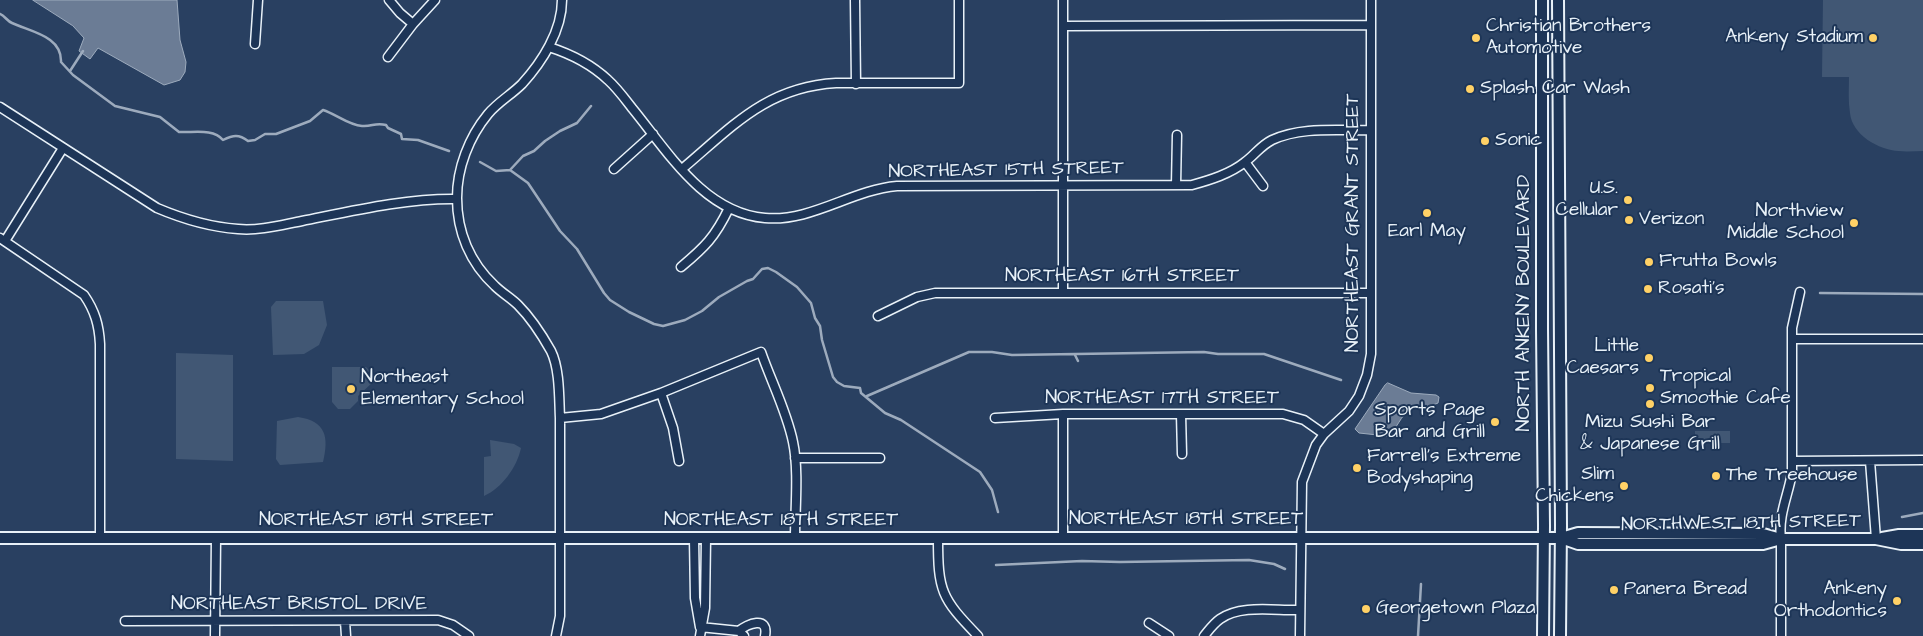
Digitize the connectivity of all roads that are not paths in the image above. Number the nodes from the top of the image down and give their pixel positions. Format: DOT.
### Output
graph roads {
  1 [pos="258,0"];
  2 [pos="389,0"];
  3 [pos="435,0"];
  4 [pos="562,0"];
  5 [pos="855,0"];
  6 [pos="959,0"];
  7 [pos="1063,0"];
  8 [pos="1371,0"];
  9 [pos="1542,0"];
  10 [pos="1558,0"];
  11 [pos="414,24"];
  12 [pos="1063,26"];
  13 [pos="1371,26"];
  14 [pos="255,44"];
  15 [pos="549,47"];
  16 [pos="388,57"];
  17 [pos="856,84"];
  18 [pos="0,107"];
  19 [pos="1372,130"];
  20 [pos="653,134"];
  21 [pos="1177,135"];
  22 [pos="63,148"];
  23 [pos="1245,162"];
  24 [pos="614,169"];
  25 [pos="682,169"];
  26 [pos="1176,185"];
  27 [pos="1062,186"];
  28 [pos="1263,186"];
  29 [pos="457,199"];
  30 [pos="729,208"];
  31 [pos="2,239"];
  32 [pos="681,267"];
  33 [pos="1063,292"];
  34 [pos="1371,292"];
  35 [pos="1800,292"];
  36 [pos="878,316"];
  37 [pos="1792,339"];
  38 [pos="1923,339"];
  39 [pos="661,394"];
  40 [pos="1063,414"];
  41 [pos="1182,414"];
  42 [pos="560,418"];
  43 [pos="995,418"];
  44 [pos="1324,434"];
  45 [pos="1182,454"];
  46 [pos="795,458"];
  47 [pos="880,458"];
  48 [pos="1923,460"];
  49 [pos="679,461"];
  50 [pos="1792,461"];
  51 [pos="1870,461"];
  52 [pos="1923,535"];
  53 [pos="0,538"];
  54 [pos="100,538"];
  55 [pos="216,538"];
  56 [pos="560,538"];
  57 [pos="694,538"];
  58 [pos="706,538"];
  59 [pos="795,538"];
  60 [pos="938,538"];
  61 [pos="1062,538"];
  62 [pos="1301,538"];
  63 [pos="1544,538"];
  64 [pos="1561,538"];
  65 [pos="1781,539"];
  66 [pos="1876,539"];
  67 [pos="1923,544"];
  68 [pos="1300,610"];
  69 [pos="125,621"];
  70 [pos="215,621"];
  71 [pos="345,621"];
  72 [pos="1149,623"];
  73 [pos="700,627"];
  74 [pos="741,634"];
  75 [pos="215,636"];
  76 [pos="346,636"];
  77 [pos="469,636"];
  78 [pos="556,636"];
  79 [pos="700,636"];
  80 [pos="765,636"];
  81 [pos="978,636"];
  82 [pos="1169,636"];
  83 [pos="1204,636"];
  84 [pos="1300,636"];
  85 [pos="1543,636"];
  86 [pos="1560,636"];
  87 [pos="1781,636"];
  1 -- 14 [label="street"];
  2 -- 11 [label="street"];
  3 -- 11 [label="street"];
  4 -- 15 [label="street"];
  5 -- 17 [label="street"];
  6 -- 17 [label="street"];
  7 -- 12 [label="street"];
  8 -- 13 [label="street, NORTHEAST GRANT STREET"];
  9 -- 63 [label="main road, NORTH ANKENY BOULEVARD"];
  10 -- 64 [label="main road, NORTH ANKENY BOULEVARD"];
  11 -- 16 [label="street"];
  12 -- 13 [label="street"];
  12 -- 27 [label="street"];
  13 -- 19 [label="street, NORTHEAST GRANT STREET"];
  15 -- 20 [label="street, NORTHEAST 15TH STREET"];
  15 -- 29 [label="street"];
  17 -- 25 [label="street"];
  18 -- 22 [label="street"];
  19 -- 23 [label="street, NORTHEAST 15TH STREET"];
  19 -- 34 [label="street, NORTHEAST GRANT STREET"];
  20 -- 24 [label="street"];
  20 -- 25 [label="street, NORTHEAST 15TH STREET"];
  21 -- 26 [label="street"];
  22 -- 29 [label="street"];
  22 -- 31 [label="street"];
  23 -- 26 [label="street, NORTHEAST 15TH STREET"];
  23 -- 28 [label="street"];
  25 -- 30 [label="street, NORTHEAST 15TH STREET"];
  26 -- 27 [label="street, NORTHEAST 15TH STREET"];
  27 -- 30 [label="street, NORTHEAST 15TH STREET"];
  27 -- 33 [label="street"];
  29 -- 42 [label="street"];
  30 -- 32 [label="street"];
  31 -- 54 [label="street"];
  33 -- 34 [label="street, NORTHEAST 16TH STREET"];
  33 -- 36 [label="street, NORTHEAST 16TH STREET"];
  34 -- 44 [label="street, NORTHEAST GRANT STREET"];
  35 -- 37 [label="street"];
  37 -- 38 [label="street"];
  37 -- 50 [label="street"];
  39 -- 42 [label="street"];
  39 -- 46 [label="street"];
  39 -- 49 [label="street"];
  40 -- 41 [label="street, NORTHEAST 17TH STREET"];
  40 -- 43 [label="street, NORTHEAST 17TH STREET"];
  40 -- 61 [label="street"];
  41 -- 44 [label="street, NORTHEAST 17TH STREET"];
  41 -- 45 [label="street"];
  42 -- 56 [label="street"];
  44 -- 62 [label="street, NORTHEAST GRANT STREET"];
  46 -- 47 [label="street"];
  46 -- 59 [label="street"];
  48 -- 51 [label="street"];
  50 -- 51 [label="street"];
  50 -- 65 [label="street"];
  51 -- 66 [label="street"];
  52 -- 66 [label="main road"];
  53 -- 54 [label="main road, NORTHEAST 18TH STREET"];
  54 -- 55 [label="main road, NORTHEAST 18TH STREET"];
  55 -- 56 [label="main road, NORTHEAST 18TH STREET"];
  55 -- 70 [label="street"];
  56 -- 57 [label="main road, NORTHEAST 18TH STREET"];
  56 -- 78 [label="street"];
  57 -- 58 [label="main road, NORTHEAST 18TH STREET"];
  57 -- 73 [label="street"];
  58 -- 59 [label="main road, NORTHEAST 18TH STREET"];
  58 -- 73 [label="street"];
  59 -- 60 [label="main road, NORTHEAST 18TH STREET"];
  60 -- 61 [label="main road, NORTHEAST 18TH STREET"];
  60 -- 81 [label="street"];
  61 -- 62 [label="main road, NORTHEAST 18TH STREET"];
  62 -- 63 [label="main road, NORTHEAST 18TH STREET"];
  62 -- 68 [label="street, NORTHEAST GRANT STREET"];
  63 -- 64 [label="main road, NORTHEAST 18TH STREET"];
  63 -- 85 [label="main road, NORTH ANKENY BOULEVARD"];
  64 -- 65 [label="main road, NORTHWEST 18TH STREET"];
  64 -- 86 [label="main road, NORTH ANKENY BOULEVARD"];
  65 -- 66 [label="main road, NORTHWEST 18TH STREET"];
  65 -- 87 [label="street"];
  66 -- 67 [label="main road, NORTHWEST 18TH STREET"];
  68 -- 83 [label="street"];
  68 -- 84 [label="street, NORTHEAST GRANT STREET"];
  69 -- 70 [label="street, NORTHEAST BRISTOL DRIVE"];
  70 -- 71 [label="street, NORTHEAST BRISTOL DRIVE"];
  70 -- 75 [label="street"];
  71 -- 76 [label="street"];
  71 -- 77 [label="street, NORTHEAST BRISTOL DRIVE"];
  72 -- 82 [label="street"];
  73 -- 74 [label="street"];
  73 -- 79 [label="street"];
  74 -- 80 [label="street"];
}
